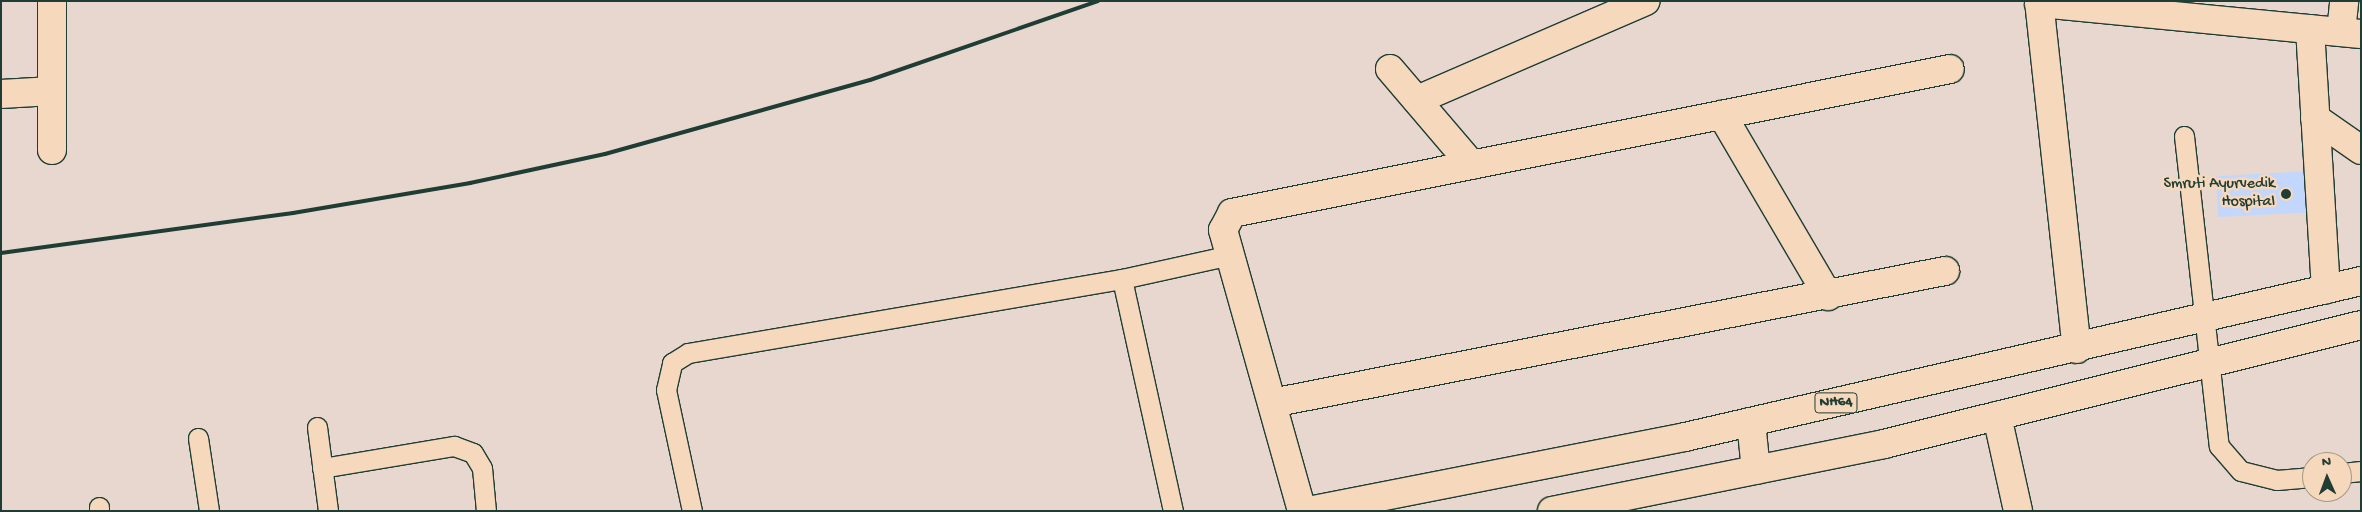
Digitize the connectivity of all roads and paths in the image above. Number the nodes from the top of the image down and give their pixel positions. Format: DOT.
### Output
graph roads {
  1 [pos="52,1"];
  2 [pos="1646,1"];
  3 [pos="2344,1"];
  4 [pos="2039,2"];
  5 [pos="2100,5"];
  6 [pos="2219,11"];
  7 [pos="2310,29"];
  8 [pos="2351,33"];
  9 [pos="1390,69"];
  10 [pos="1950,69"];
  11 [pos="52,91"];
  12 [pos="1,94"];
  13 [pos="1417,100"];
  14 [pos="1722,115"];
  15 [pos="2315,118"];
  16 [pos="2184,136"];
  17 [pos="52,150"];
  18 [pos="2361,150"];
  19 [pos="1472,165"];
  20 [pos="1230,255"];
  21 [pos="1945,271"];
  22 [pos="1122,279"];
  23 [pos="2361,281"];
  24 [pos="2326,290"];
  25 [pos="1828,296"];
  26 [pos="2202,318"];
  27 [pos="2361,325"];
  28 [pos="2077,349"];
  29 [pos="2207,364"];
  30 [pos="1272,403"];
  31 [pos="1997,416"];
  32 [pos="1751,422"];
  33 [pos="317,427"];
  34 [pos="198,438"];
  35 [pos="322,468"];
  36 [pos="1756,470"];
  37 [pos="2302,478"];
  38 [pos="209,511"];
  39 [pos="328,511"];
  40 [pos="486,511"];
  41 [pos="692,511"];
  42 [pos="1173,511"];
  43 [pos="1302,511"];
  44 [pos="1308,511"];
  45 [pos="1552,511"];
  46 [pos="2018,511"];
  1 -- 11 [label="main road"];
  2 -- 13 [label="main road"];
  3 -- 8 [label="main road"];
  4 -- 5 [label="main road"];
  4 -- 28 [label="main road"];
  5 -- 6 [label="main road"];
  6 -- 7 [label="main road"];
  7 -- 8 [label="main road"];
  7 -- 15 [label="main road"];
  9 -- 13 [label="main road"];
  10 -- 14 [label="main road"];
  11 -- 12 [label="main road"];
  11 -- 17 [label="main road"];
  13 -- 19 [label="main road"];
  14 -- 19 [label="main road"];
  14 -- 25 [label="main road"];
  15 -- 18 [label="main road"];
  15 -- 24 [label="main road"];
  16 -- 26 [label="lane"];
  19 -- 20 [label="main road"];
  20 -- 22 [label="lane"];
  20 -- 30 [label="main road"];
  21 -- 25 [label="main road"];
  22 -- 41 [label="lane"];
  22 -- 42 [label="lane"];
  23 -- 24 [label="main road, NH64"];
  24 -- 26 [label="main road, NH64"];
  25 -- 30 [label="main road"];
  26 -- 28 [label="main road, NH64"];
  26 -- 29 [label="lane"];
  27 -- 29 [label="main road"];
  28 -- 32 [label="main road, NH64"];
  29 -- 31 [label="main road"];
  29 -- 37 [label="lane"];
  30 -- 43 [label="main road"];
  31 -- 36 [label="main road"];
  31 -- 46 [label="main road"];
  32 -- 36 [label="main road"];
  32 -- 44 [label="main road, NH64"];
  33 -- 35 [label="lane"];
  34 -- 38 [label="lane"];
  35 -- 39 [label="lane"];
  35 -- 40 [label="lane"];
  36 -- 45 [label="main road"];
}
